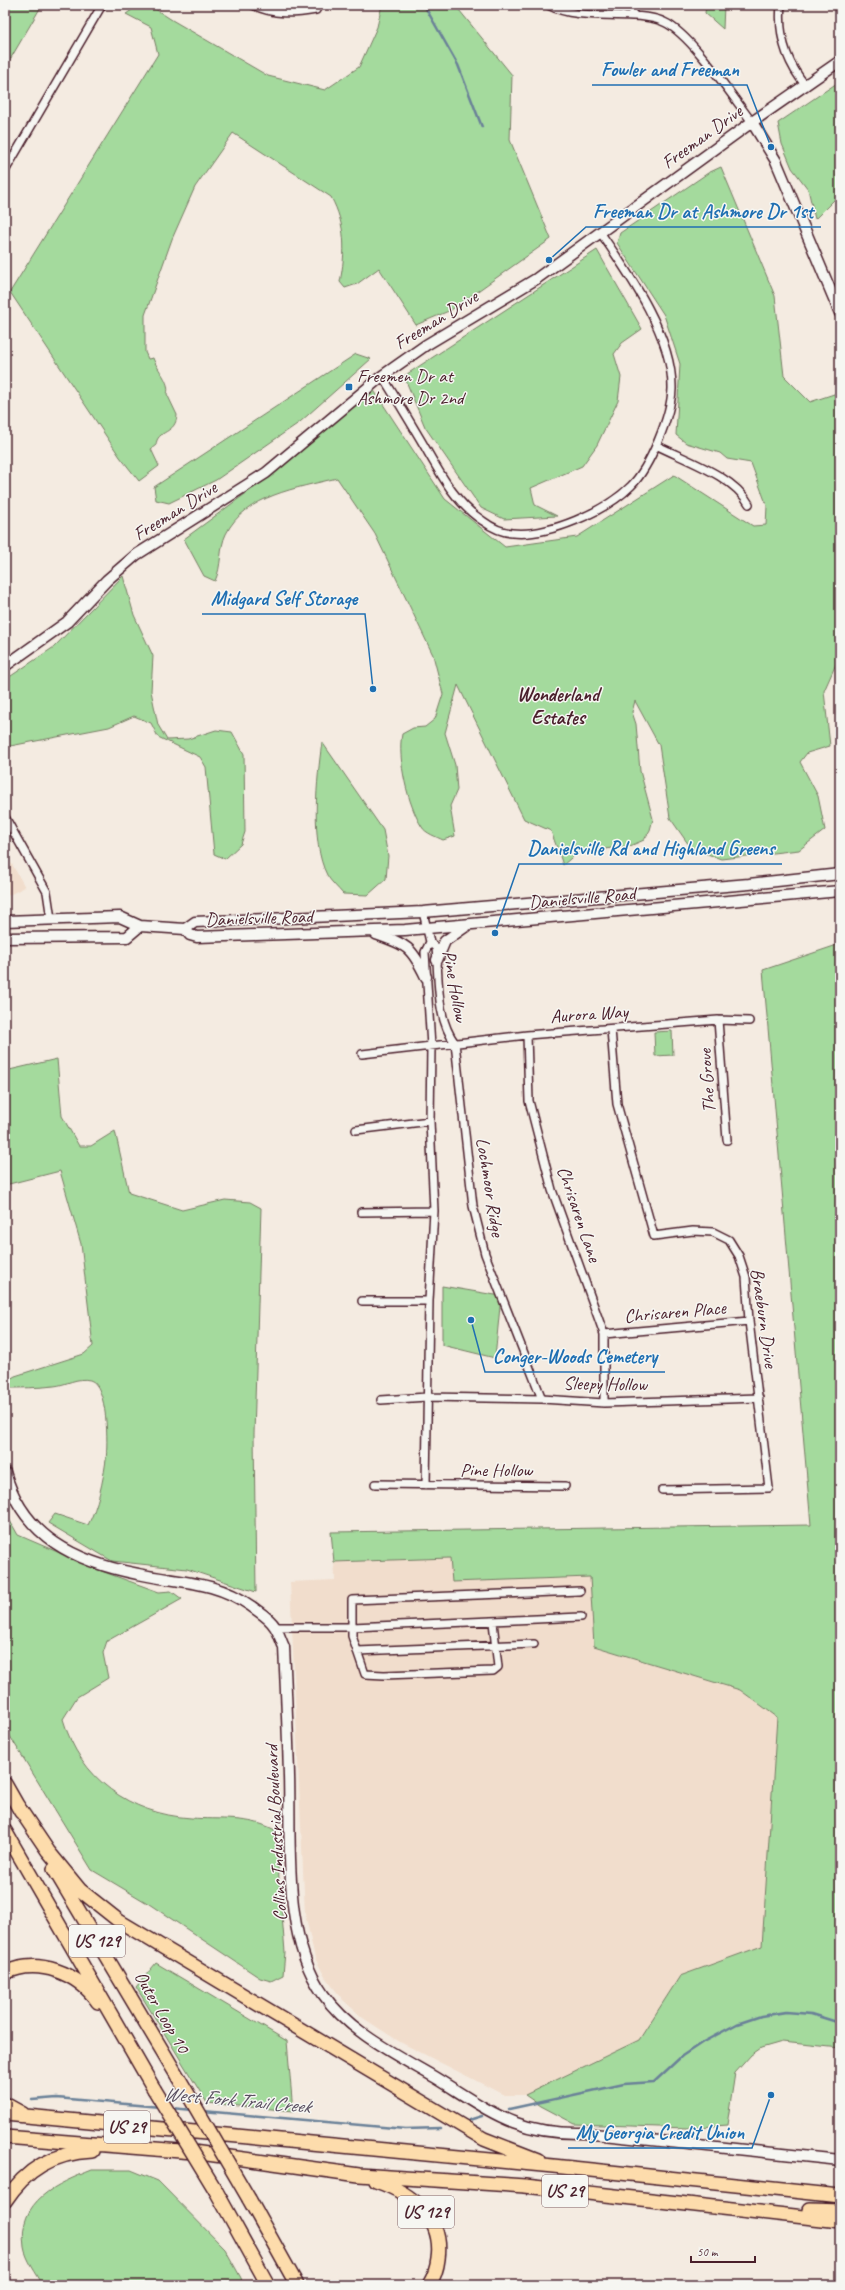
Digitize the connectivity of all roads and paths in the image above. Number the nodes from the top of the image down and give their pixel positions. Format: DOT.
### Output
graph roads {
  1 [pos="102,5"];
  2 [pos="253,5"];
  3 [pos="548,5"];
  4 [pos="633,5"];
  5 [pos="781,5"];
  6 [pos="316,10"];
  7 [pos="633,16"];
  8 [pos="840,61"];
  9 [pos="806,86"];
  10 [pos="752,122"];
  11 [pos="5,171"];
  12 [pos="600,232"];
  13 [pos="840,313"];
  14 [pos="382,376"];
  15 [pos="656,445"];
  16 [pos="749,504"];
  17 [pos="5,666"];
  18 [pos="5,817"];
  19 [pos="840,874"];
  20 [pos="840,891"];
  21 [pos="423,912"];
  22 [pos="51,919"];
  23 [pos="5,921"];
  24 [pos="469,925"];
  25 [pos="140,926"];
  26 [pos="185,929"];
  27 [pos="427,929"];
  28 [pos="370,932"];
  29 [pos="5,938"];
  30 [pos="430,942"];
  31 [pos="437,960"];
  32 [pos="426,977"];
  33 [pos="718,1020"];
  34 [pos="749,1021"];
  35 [pos="611,1028"];
  36 [pos="527,1035"];
  37 [pos="454,1043"];
  38 [pos="431,1046"];
  39 [pos="362,1054"];
  40 [pos="430,1121"];
  41 [pos="356,1130"];
  42 [pos="727,1140"];
  43 [pos="434,1211"];
  44 [pos="361,1212"];
  45 [pos="362,1301"];
  46 [pos="429,1301"];
  47 [pos="749,1321"];
  48 [pos="604,1334"];
  49 [pos="427,1397"];
  50 [pos="759,1398"];
  51 [pos="542,1399"];
  52 [pos="381,1400"];
  53 [pos="604,1403"];
  54 [pos="5,1472"];
  55 [pos="375,1484"];
  56 [pos="426,1485"];
  57 [pos="566,1486"];
  58 [pos="662,1490"];
  59 [pos="580,1591"];
  60 [pos="581,1617"];
  61 [pos="493,1622"];
  62 [pos="275,1627"];
  63 [pos="352,1627"];
  64 [pos="534,1644"];
  65 [pos="496,1645"];
  66 [pos="357,1651"];
  67 [pos="5,1784"];
  68 [pos="17,1805"];
  69 [pos="5,1831"];
  70 [pos="5,1973"];
  71 [pos="132,2051"];
  72 [pos="5,2104"];
  73 [pos="5,2114"];
  74 [pos="28,2117"];
  75 [pos="5,2137"];
  76 [pos="138,2148"];
  77 [pos="840,2160"];
  78 [pos="553,2166"];
  79 [pos="359,2175"];
  80 [pos="840,2196"];
  81 [pos="5,2201"];
  82 [pos="840,2211"];
  83 [pos="770,2214"];
  84 [pos="840,2221"];
  85 [pos="247,2248"];
  86 [pos="290,2272"];
  87 [pos="263,2285"];
  88 [pos="268,2285"];
  89 [pos="297,2285"];
  90 [pos="305,2285"];
  91 [pos="429,2285"];
  1 -- 11 [label="street"];
  2 -- 6 [label="street"];
  3 -- 7 [label="street"];
  4 -- 7 [label="street"];
  5 -- 9 [label="street"];
  7 -- 10 [label="street"];
  8 -- 9 [label="street, Freeman Drive"];
  9 -- 10 [label="street, Freeman Drive"];
  10 -- 12 [label="street, Freeman Drive"];
  10 -- 13 [label="street"];
  12 -- 14 [label="street, Freeman Drive"];
  12 -- 15 [label="street"];
  14 -- 15 [label="street"];
  14 -- 17 [label="street, Freeman Drive"];
  15 -- 16 [label="street"];
  18 -- 22 [label="street"];
  19 -- 21 [label="street, Danielsville Road"];
  20 -- 24 [label="street, Danielsville Road"];
  21 -- 26 [label="street, Danielsville Road"];
  21 -- 27 [label="street"];
  22 -- 23 [label="street, Danielsville Road"];
  22 -- 25 [label="street, Danielsville Road"];
  24 -- 27 [label="street, Danielsville Road"];
  24 -- 31 [label="street"];
  25 -- 26 [label="street, Danielsville Road"];
  25 -- 29 [label="street"];
  26 -- 28 [label="street, Danielsville Road"];
  27 -- 28 [label="street, Danielsville Road"];
  27 -- 30 [label="street"];
  28 -- 32 [label="street"];
  30 -- 31 [label="street, Pine Hollow"];
  30 -- 32 [label="street, Pine Hollow"];
  31 -- 37 [label="street, Pine Hollow"];
  32 -- 38 [label="street, Pine Hollow"];
  33 -- 34 [label="street, Aurora Way"];
  33 -- 35 [label="street, Aurora Way"];
  33 -- 42 [label="street, The Grove"];
  35 -- 36 [label="street, Aurora Way"];
  35 -- 47 [label="street, Braeburn Drive"];
  36 -- 37 [label="street, Aurora Way"];
  36 -- 48 [label="street, Chrisaren Lane"];
  37 -- 38 [label="street, Aurora Way"];
  37 -- 51 [label="street, Lochmoor Ridge"];
  38 -- 39 [label="street"];
  38 -- 40 [label="street, Pine Hollow"];
  40 -- 41 [label="street"];
  40 -- 43 [label="street, Pine Hollow"];
  43 -- 44 [label="street"];
  43 -- 46 [label="street, Pine Hollow"];
  45 -- 46 [label="street"];
  46 -- 49 [label="street, Pine Hollow"];
  47 -- 48 [label="street, Chrisaren Place"];
  47 -- 50 [label="street, Braeburn Drive"];
  48 -- 53 [label="street, Chrisaren Lane"];
  49 -- 51 [label="street, Sleepy Hollow"];
  49 -- 52 [label="street"];
  49 -- 56 [label="street, Pine Hollow"];
  50 -- 53 [label="street, Sleepy Hollow"];
  50 -- 58 [label="street, Braeburn Drive"];
  51 -- 53 [label="street, Sleepy Hollow"];
  54 -- 62 [label="street, Collins Industrial Boulevard"];
  55 -- 56 [label="street, Pine Hollow"];
  56 -- 57 [label="street, Pine Hollow"];
  59 -- 63 [label="street"];
  60 -- 61 [label="street"];
  61 -- 63 [label="street"];
  61 -- 65 [label="street"];
  62 -- 63 [label="street"];
  62 -- 77 [label="street, Collins Industrial Boulevard"];
  63 -- 66 [label="street"];
  64 -- 65 [label="street"];
  65 -- 66 [label="street"];
  65 -- 66 [label="street"];
  67 -- 68 [label="highway, Outer Loop 10 / US 129"];
  68 -- 78 [label="highway"];
  68 -- 86 [label="highway, Outer Loop 10 / US 129, bridge"];
  69 -- 71 [label="highway"];
  70 -- 71 [label="highway"];
  71 -- 85 [label="highway, bridge"];
  72 -- 74 [label="highway"];
  73 -- 74 [label="highway, US 29"];
  74 -- 78 [label="highway, US 29"];
  75 -- 76 [label="highway, US 29"];
  76 -- 79 [label="highway, US 29"];
  76 -- 81 [label="highway"];
  78 -- 80 [label="highway, US 29"];
  79 -- 83 [label="highway, US 29"];
  79 -- 91 [label="highway, US 129"];
  82 -- 83 [label="highway"];
  83 -- 84 [label="highway, US 29"];
  85 -- 87 [label="highway"];
  85 -- 88 [label="highway"];
  86 -- 89 [label="highway"];
  86 -- 90 [label="highway, US 129"];
}
